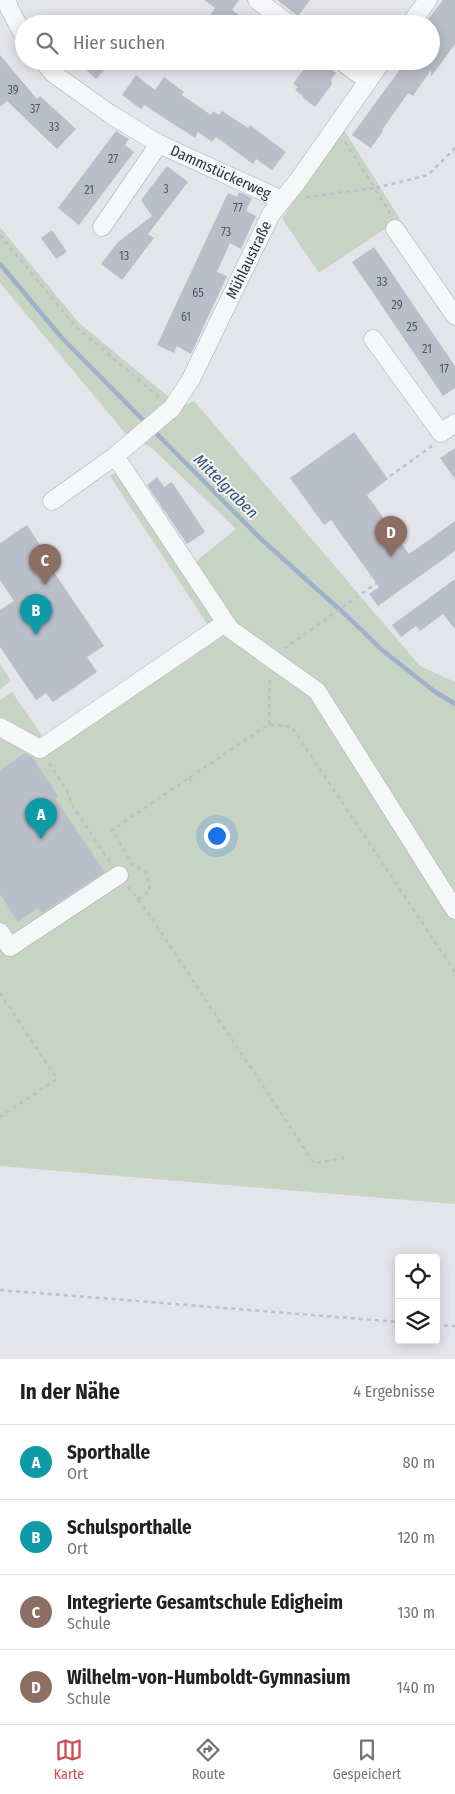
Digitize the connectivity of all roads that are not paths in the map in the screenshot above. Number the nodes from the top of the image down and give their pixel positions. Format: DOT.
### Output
graph roads {
  1 [pos="7,0"];
  2 [pos="257,0"];
  3 [pos="428,0"];
  4 [pos="277,15"];
  5 [pos="417,15"];
  6 [pos="15,19"];
  7 [pos="51,70"];
  8 [pos="353,70"];
  9 [pos="376,70"];
  10 [pos="368,81"];
  11 [pos="159,144"];
  12 [pos="282,200"];
  13 [pos="102,227"];
  14 [pos="395,229"];
  15 [pos="455,316"];
  16 [pos="373,339"];
  17 [pos="448,428"];
  18 [pos="115,456"];
  19 [pos="52,501"];
  20 [pos="225,623"];
  21 [pos="0,727"];
  22 [pos="119,875"];
  23 [pos="455,910"];
  24 [pos="0,932"];
  1 -- 6 [label="street"];
  2 -- 4 [label="street"];
  3 -- 5 [label="street"];
  7 -- 11 [label="street, Dammstückerweg"];
  8 -- 10 [label="street"];
  9 -- 10 [label="street, Mühlaustraße"];
  10 -- 12 [label="street, Mühlaustraße"];
  11 -- 12 [label="street, Dammstückerweg"];
  11 -- 13 [label="street, Dammstückerweg"];
  12 -- 18 [label="street, Mühlaustraße"];
  14 -- 15 [label="street"];
  16 -- 17 [label="street"];
  18 -- 19 [label="street, Mühlaustraße"];
  18 -- 20 [label="street"];
  20 -- 21 [label="street"];
  20 -- 23 [label="street"];
  22 -- 24 [label="street"];
}
